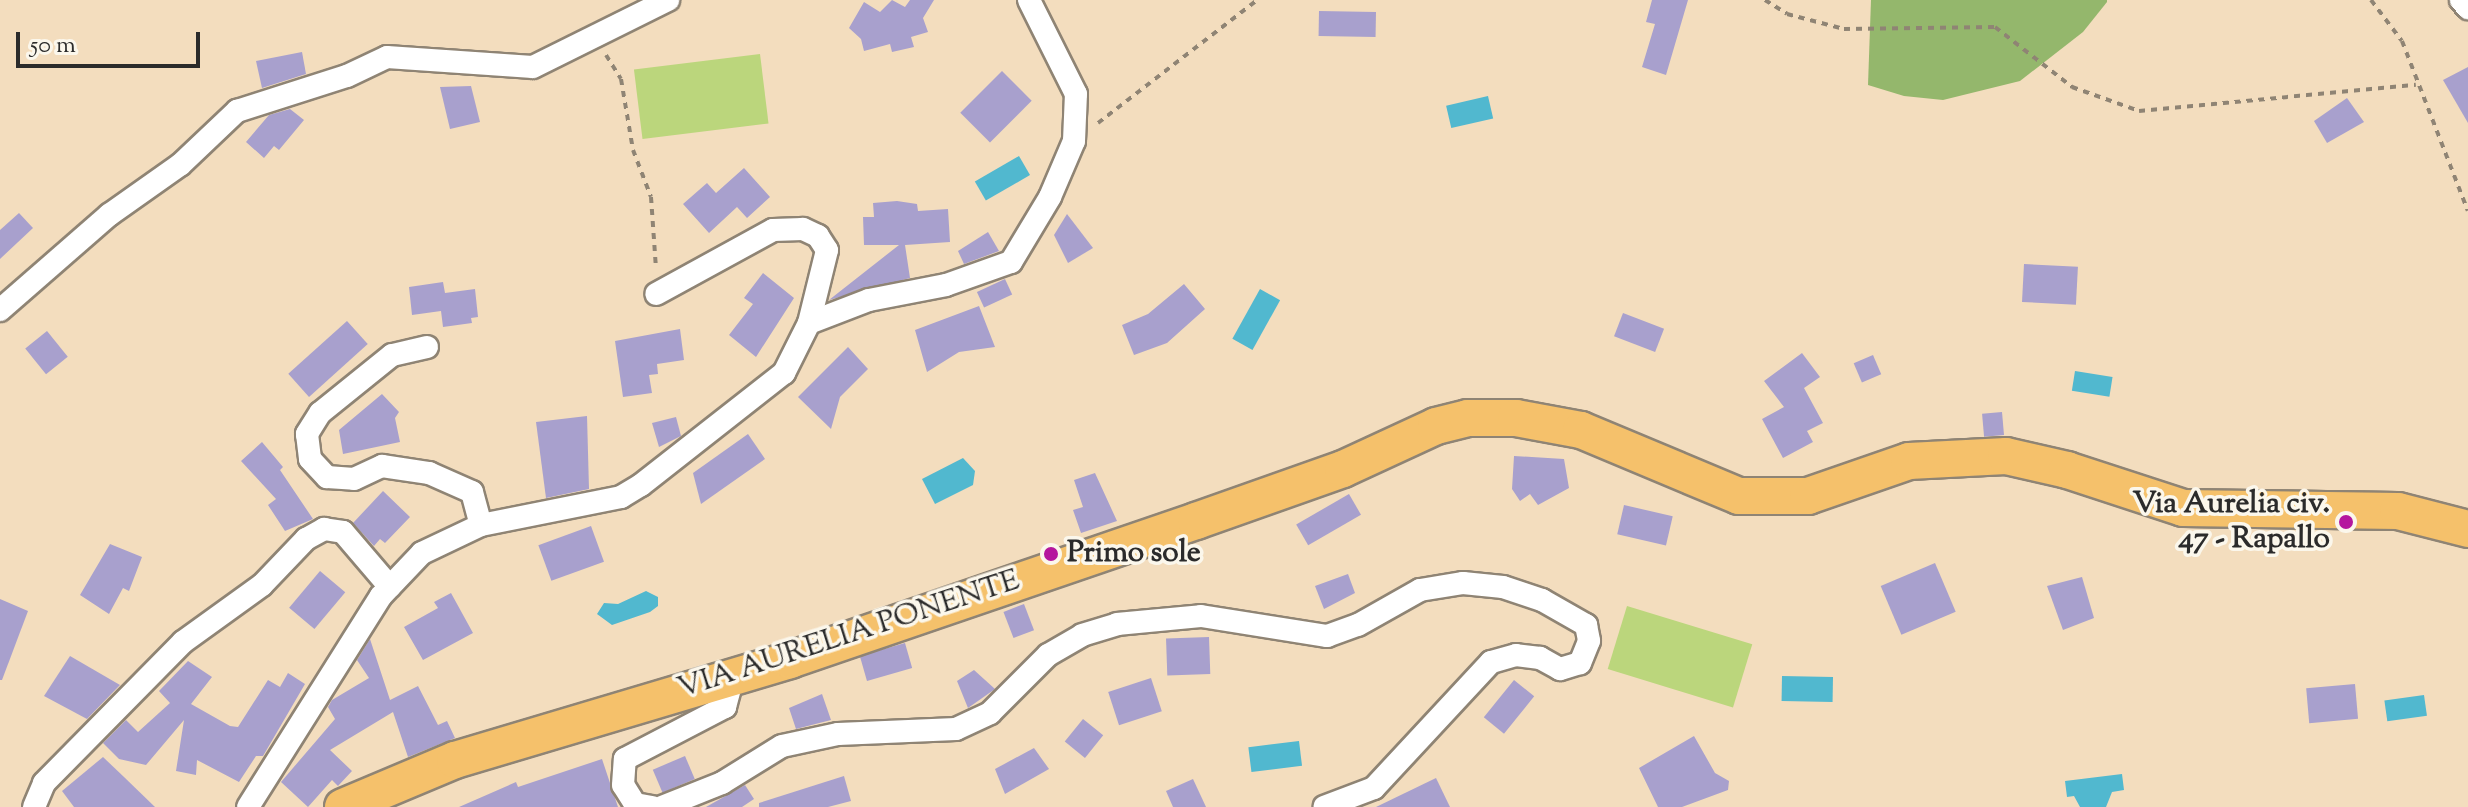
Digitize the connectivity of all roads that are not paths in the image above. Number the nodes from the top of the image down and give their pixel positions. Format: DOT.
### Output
graph roads {
  1 [pos="668,0"];
  2 [pos="1029,0"];
  3 [pos="2461,0"];
  4 [pos="2468,8"];
  5 [pos="656,294"];
  6 [pos="0,310"];
  7 [pos="809,323"];
  8 [pos="427,347"];
  9 [pos="481,525"];
  10 [pos="2468,529"];
  11 [pos="390,587"];
  12 [pos="733,677"];
  13 [pos="34,807"];
  14 [pos="248,807"];
  15 [pos="343,807"];
  16 [pos="652,807"];
  17 [pos="662,807"];
  18 [pos="1324,807"];
  1 -- 6 [label="street"];
  2 -- 7 [label="street"];
  3 -- 4 [label="street"];
  5 -- 7 [label="street"];
  7 -- 9 [label="street"];
  8 -- 9 [label="street"];
  9 -- 11 [label="street"];
  10 -- 12 [label="main road, VIA AURELIA PONENTE"];
  11 -- 13 [label="street"];
  11 -- 14 [label="street"];
  12 -- 15 [label="main road, VIA AURELIA PONENTE"];
  12 -- 16 [label="street"];
  17 -- 18 [label="street"];
}
